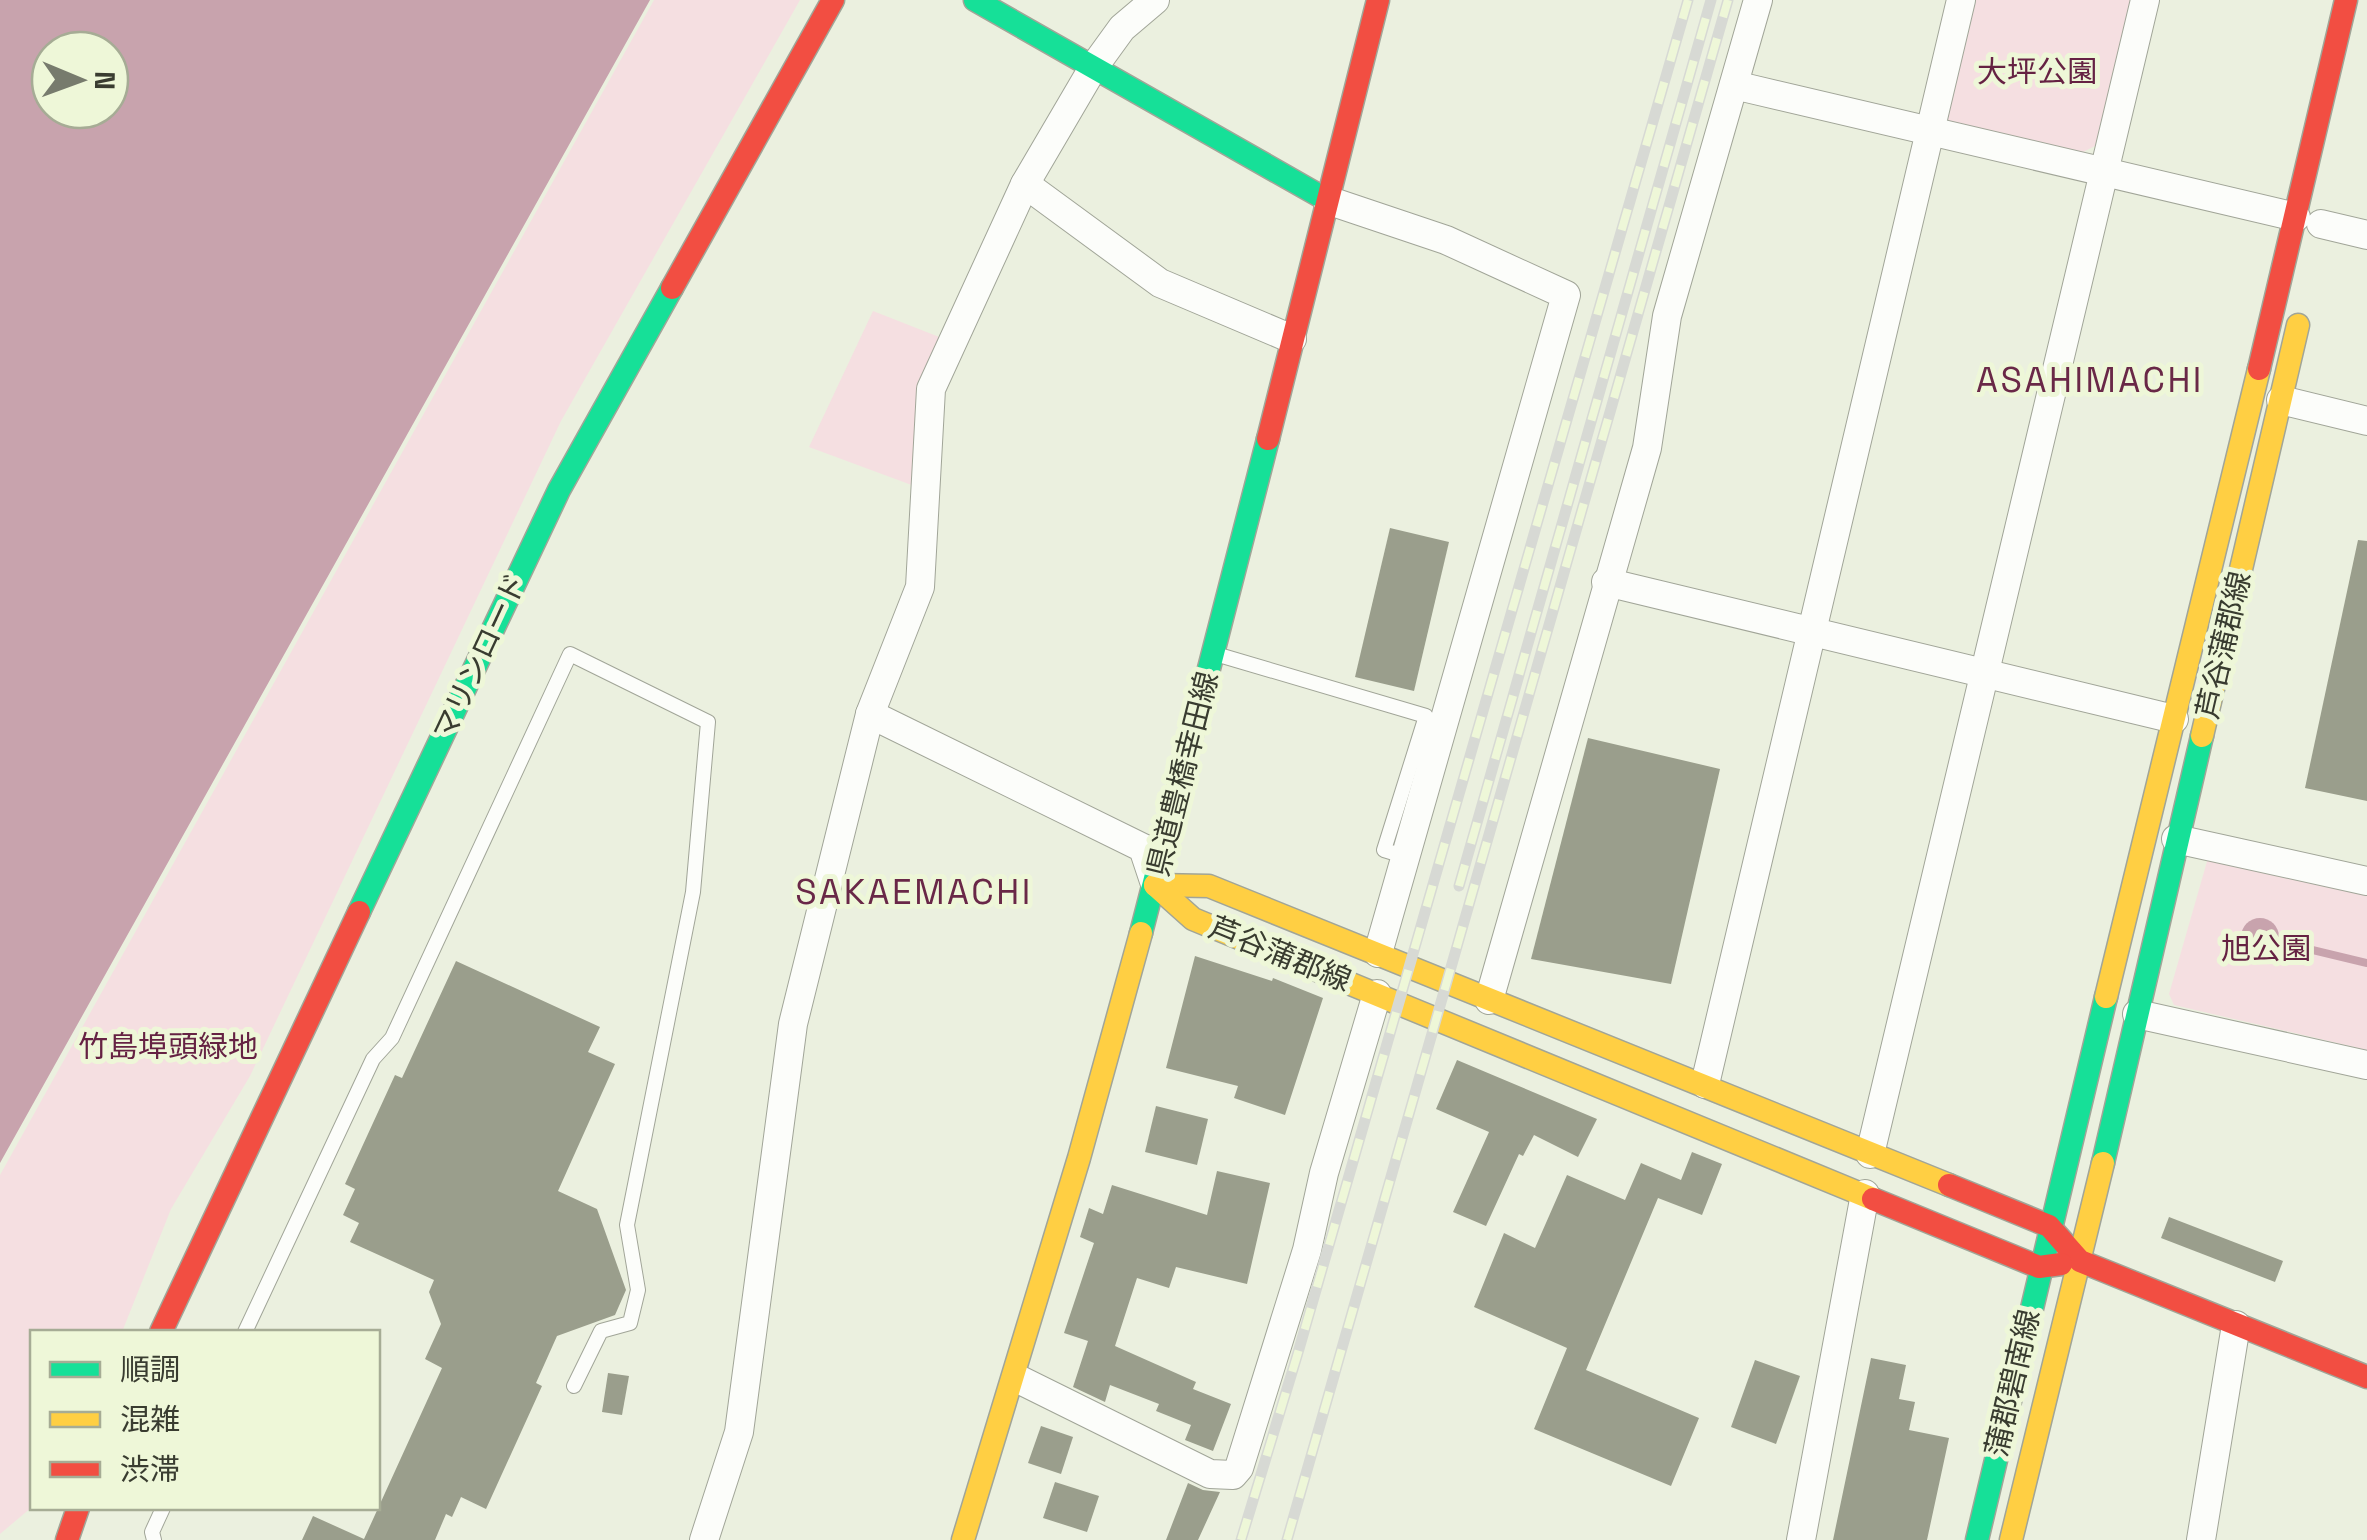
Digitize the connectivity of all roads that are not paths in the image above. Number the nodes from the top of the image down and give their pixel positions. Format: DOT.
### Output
graph roads {
  1 [pos="833,0"];
  2 [pos="975,0"];
  3 [pos="1155,0"];
  4 [pos="1378,0"];
  5 [pos="1758,0"];
  6 [pos="1961,0"];
  7 [pos="2145,0"];
  8 [pos="2346,0"];
  9 [pos="1092,68"];
  10 [pos="1734,85"];
  11 [pos="1930,129"];
  12 [pos="2103,173"];
  13 [pos="1025,184"];
  14 [pos="1327,200"];
  15 [pos="2315,222"];
  16 [pos="2367,235"];
  17 [pos="2305,295"];
  18 [pos="1292,339"];
  19 [pos="2281,400"];
  20 [pos="2367,421"];
  21 [pos="1606,582"];
  22 [pos="1812,633"];
  23 [pos="1214,653"];
  24 [pos="1987,674"];
  25 [pos="870,714"];
  26 [pos="2174,719"];
  27 [pos="2176,840"];
  28 [pos="1407,857"];
  29 [pos="2367,882"];
  30 [pos="1156,885"];
  31 [pos="1378,953"];
  32 [pos="1377,994"];
  33 [pos="1488,1000"];
  34 [pos="2137,1014"];
  35 [pos="2367,1066"];
  36 [pos="1705,1084"];
  37 [pos="1870,1154"];
  38 [pos="1864,1194"];
  39 [pos="2049,1226"];
  40 [pos="2080,1261"];
  41 [pos="2039,1267"];
  42 [pos="2236,1325"];
  43 [pos="163,1330"];
  44 [pos="246,1330"];
  45 [pos="2367,1377"];
  46 [pos="1016,1378"];
  47 [pos="574,1386"];
  48 [pos="77,1510"];
  49 [pos="162,1510"];
  50 [pos="67,1540"];
  51 [pos="154,1540"];
  52 [pos="704,1540"];
  53 [pos="963,1540"];
  54 [pos="1801,1540"];
  55 [pos="1977,1540"];
  56 [pos="2010,1540"];
  57 [pos="2201,1540"];
  1 -- 43 [label="main road, マリンロード"];
  2 -- 9 [label="main road"];
  3 -- 9 [label="street"];
  4 -- 14 [label="main road, 県道豊橋幸田線"];
  5 -- 10 [label="street"];
  6 -- 11 [label="street"];
  7 -- 12 [label="street"];
  8 -- 15 [label="main road, 芦谷蒲郡線"];
  9 -- 13 [label="street"];
  9 -- 14 [label="main road"];
  10 -- 11 [label="street"];
  10 -- 21 [label="street"];
  11 -- 12 [label="street"];
  11 -- 22 [label="street"];
  12 -- 15 [label="street"];
  12 -- 24 [label="street"];
  13 -- 18 [label="street"];
  13 -- 25 [label="street"];
  14 -- 18 [label="main road, 県道豊橋幸田線"];
  14 -- 28 [label="street"];
  15 -- 16 [label="street"];
  15 -- 26 [label="main road, 芦谷蒲郡線"];
  17 -- 19 [label="main road, 芦谷蒲郡線"];
  18 -- 23 [label="main road, 県道豊橋幸田線"];
  19 -- 20 [label="street"];
  19 -- 27 [label="main road, 芦谷蒲郡線"];
  21 -- 22 [label="street"];
  21 -- 33 [label="street"];
  22 -- 24 [label="street"];
  22 -- 36 [label="street"];
  23 -- 28 [label="lane"];
  23 -- 30 [label="main road, 県道豊橋幸田線"];
  24 -- 26 [label="street"];
  24 -- 37 [label="street"];
  25 -- 30 [label="street"];
  25 -- 52 [label="street"];
  26 -- 39 [label="main road, 芦谷蒲郡線"];
  27 -- 29 [label="street"];
  27 -- 34 [label="main road, 芦谷蒲郡線"];
  28 -- 31 [label="street"];
  30 -- 31 [label="main road, 芦谷蒲郡線"];
  30 -- 32 [label="main road, 芦谷蒲郡線"];
  30 -- 46 [label="main road, 県道豊橋幸田線"];
  31 -- 33 [label="main road, 芦谷蒲郡線"];
  32 -- 38 [label="main road, 芦谷蒲郡線"];
  32 -- 46 [label="street"];
  33 -- 36 [label="main road, 芦谷蒲郡線"];
  34 -- 35 [label="street"];
  34 -- 40 [label="main road, 芦谷蒲郡線"];
  36 -- 37 [label="main road, 芦谷蒲郡線"];
  37 -- 39 [label="main road, 芦谷蒲郡線"];
  38 -- 41 [label="main road, 芦谷蒲郡線"];
  38 -- 54 [label="street"];
  39 -- 40 [label="main road, 芦谷蒲郡線"];
  39 -- 41 [label="main road, 蒲郡碧南線"];
  40 -- 41 [label="main road"];
  40 -- 42 [label="main road"];
  40 -- 56 [label="main road, 蒲郡碧南線"];
  41 -- 55 [label="main road, 蒲郡碧南線"];
  42 -- 45 [label="main road"];
  42 -- 57 [label="street"];
  44 -- 47 [label="lane"];
  46 -- 53 [label="main road, 県道豊橋幸田線"];
  48 -- 50 [label="main road"];
  49 -- 51 [label="lane"];
}
